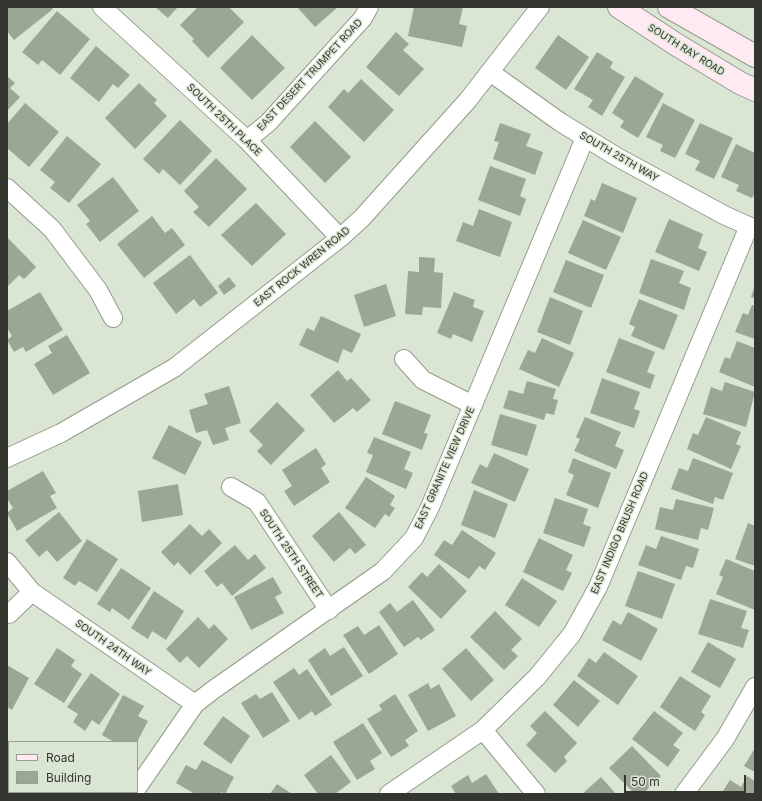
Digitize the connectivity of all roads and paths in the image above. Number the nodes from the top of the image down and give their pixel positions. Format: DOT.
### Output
graph roads {
  1 [pos="102,7"];
  2 [pos="369,7"];
  3 [pos="540,7"];
  4 [pos="619,7"];
  5 [pos="670,7"];
  6 [pos="755,56"];
  7 [pos="490,72"];
  8 [pos="755,90"];
  9 [pos="585,138"];
  10 [pos="247,140"];
  11 [pos="8,191"];
  12 [pos="752,227"];
  13 [pos="340,238"];
  14 [pos="113,318"];
  15 [pos="404,359"];
  16 [pos="473,405"];
  17 [pos="7,458"];
  18 [pos="231,487"];
  19 [pos="7,562"];
  20 [pos="32,592"];
  21 [pos="329,610"];
  22 [pos="9,614"];
  23 [pos="755,687"];
  24 [pos="195,704"];
  25 [pos="483,730"];
  26 [pos="138,787"];
  27 [pos="389,794"];
  28 [pos="536,794"];
  29 [pos="684,794"];
  1 -- 10 [label="street, SOUTH 25TH PLACE"];
  2 -- 10 [label="street, EAST DESERT TRUMPET ROAD"];
  3 -- 7 [label="street, EAST ROCK WREN ROAD"];
  4 -- 8 [label="main road, SOUTH RAY ROAD"];
  5 -- 6 [label="main road"];
  7 -- 9 [label="street, SOUTH 25TH WAY"];
  7 -- 13 [label="street, EAST ROCK WREN ROAD"];
  9 -- 12 [label="street, SOUTH 25TH WAY"];
  9 -- 16 [label="street, EAST GRANITE VIEW DRIVE"];
  10 -- 13 [label="street, SOUTH 25TH PLACE"];
  11 -- 14 [label="street"];
  12 -- 25 [label="street, EAST INDIGO BRUSH ROAD"];
  13 -- 17 [label="street, EAST ROCK WREN ROAD"];
  15 -- 16 [label="street"];
  16 -- 21 [label="street, EAST GRANITE VIEW DRIVE"];
  18 -- 21 [label="street, SOUTH 25TH STREET"];
  19 -- 20 [label="street, SOUTH 24TH WAY"];
  20 -- 22 [label="street"];
  20 -- 24 [label="street, SOUTH 24TH WAY"];
  21 -- 24 [label="street, EAST GRANITE VIEW DRIVE"];
  23 -- 29 [label="street"];
  24 -- 26 [label="street, EAST GRANITE VIEW DRIVE"];
  25 -- 27 [label="street, EAST INDIGO BRUSH ROAD"];
  25 -- 28 [label="street"];
}
